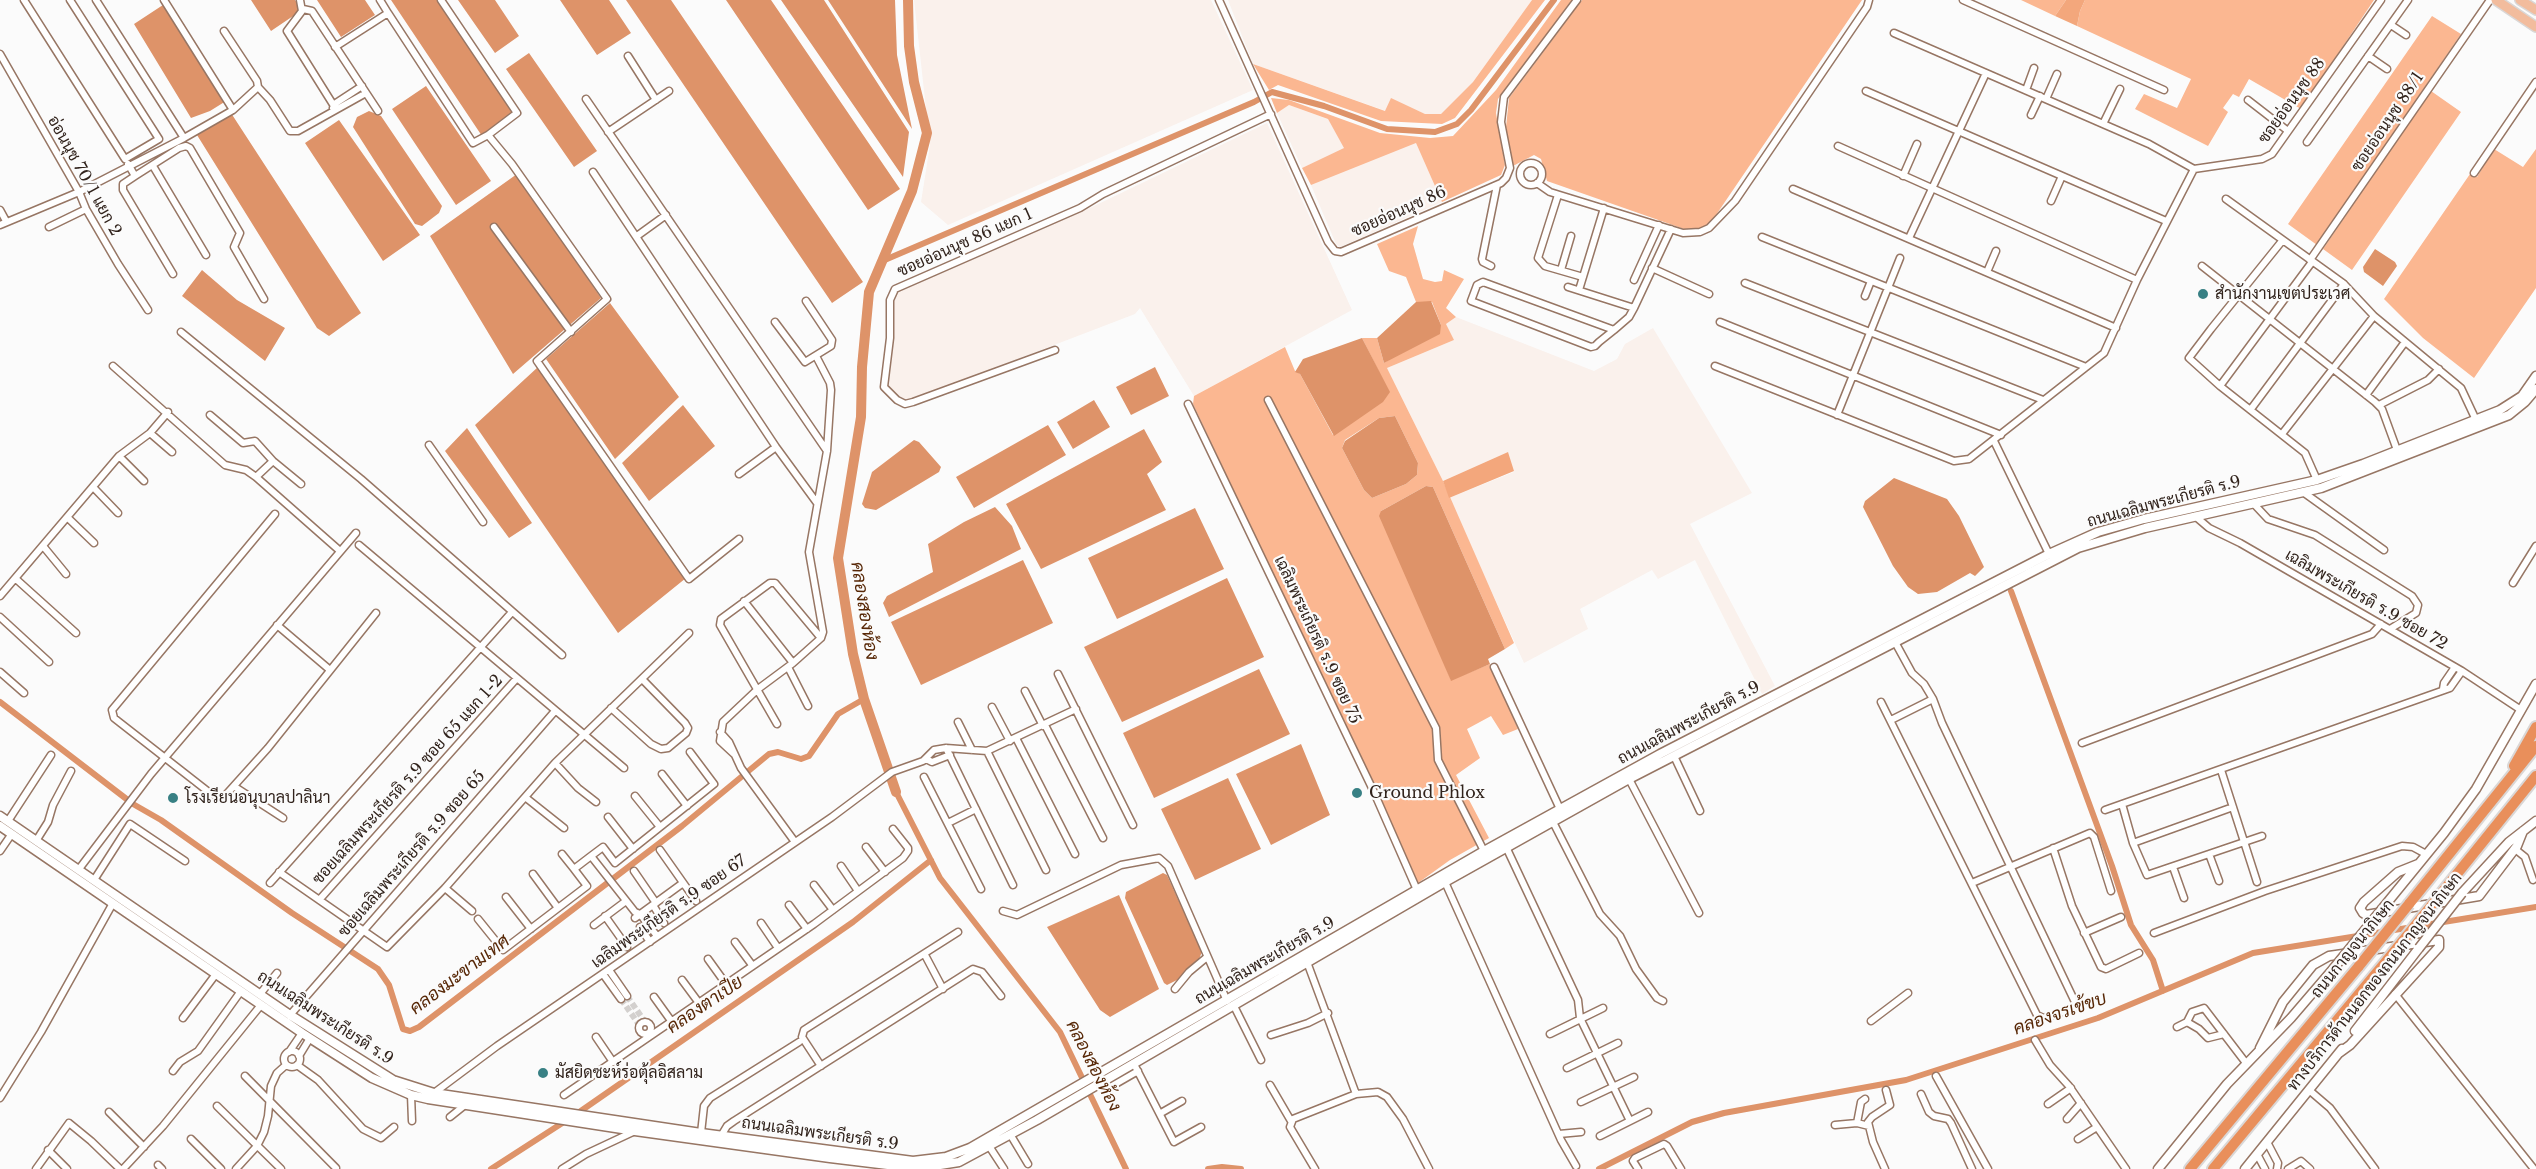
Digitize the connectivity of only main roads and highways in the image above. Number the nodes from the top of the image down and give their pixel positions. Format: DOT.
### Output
graph roads {
  1 [pos="2496,0"];
  2 [pos="2507,0"];
  3 [pos="2525,1"];
  4 [pos="2536,10"];
  5 [pos="2536,20"];
  6 [pos="2536,27"];
  7 [pos="2536,376"];
  8 [pos="2536,389"];
  9 [pos="2536,684"];
  10 [pos="2536,727"];
  11 [pos="2536,746"];
  12 [pos="2536,776"];
  13 [pos="2531,784"];
  14 [pos="2498,795"];
  15 [pos="0,816"];
  16 [pos="2536,821"];
  17 [pos="4,824"];
  18 [pos="14,831"];
  19 [pos="2523,831"];
  20 [pos="2418,864"];
  21 [pos="1231,1003"];
  22 [pos="308,1032"];
  23 [pos="2260,1048"];
  24 [pos="2339,1053"];
  25 [pos="1115,1069"];
  26 [pos="1053,1105"];
  27 [pos="542,1113"];
  28 [pos="602,1122"];
  29 [pos="915,1166"];
  30 [pos="2158,1169"];
  31 [pos="2190,1169"];
  32 [pos="2213,1169"];
  33 [pos="2245,1169"];
  1 -- 6 [label="main road"];
  2 -- 5 [label="main road"];
  3 -- 4 [label="main road"];
  7 -- 21 [label="main road, ถนนเฉลิมพระเกียรติ ร.9"];
  8 -- 21 [label="main road, ถนนเฉลิมพระเกียรติ ร.9"];
  9 -- 20 [label="main road"];
  10 -- 14 [label="highway"];
  11 -- 14 [label="highway, ถนนกาญจนาภิเษก"];
  12 -- 13 [label="highway, ถนนกาญจนาภิเษก"];
  13 -- 32 [label="highway, ถนนกาญจนาภิเษก, bridge"];
  14 -- 31 [label="highway, ถนนกาญจนาภิเษก, bridge"];
  15 -- 17 [label="main road, ถนนเฉลิมพระเกียรติ ร.9"];
  16 -- 19 [label="main road, ทางบริการด้านนอกของถนนกาญจนาภิเษก"];
  17 -- 18 [label="main road, ถนนเฉลิมพระเกียรติ ร.9"];
  18 -- 22 [label="main road, ถนนเฉลิมพระเกียรติ ร.9"];
  18 -- 22 [label="main road, ถนนเฉลิมพระเกียรติ ร.9"];
  19 -- 20 [label="main road"];
  19 -- 24 [label="main road, ทางบริการด้านนอกของถนนกาญจนาภิเษก, bridge"];
  20 -- 23 [label="main road, bridge"];
  21 -- 25 [label="main road, ถนนเฉลิมพระเกียรติ ร.9"];
  21 -- 25 [label="main road, ถนนเฉลิมพระเกียรติ ร.9"];
  22 -- 27 [label="main road, ถนนเฉลิมพระเกียรติ ร.9"];
  22 -- 27 [label="main road, ถนนเฉลิมพระเกียรติ ร.9"];
  23 -- 24 [label="main road"];
  23 -- 30 [label="main road"];
  24 -- 33 [label="main road, ทางบริการด้านนอกของถนนกาญจนาภิเษก"];
  25 -- 26 [label="main road, ถนนเฉลิมพระเกียรติ ร.9"];
  26 -- 29 [label="main road, ถนนเฉลิมพระเกียรติ ร.9"];
  26 -- 29 [label="main road, ถนนเฉลิมพระเกียรติ ร.9"];
  27 -- 28 [label="main road, ถนนเฉลิมพระเกียรติ ร.9"];
  28 -- 29 [label="main road, ถนนเฉลิมพระเกียรติ ร.9"];
  28 -- 29 [label="main road, ถนนเฉลิมพระเกียรติ ร.9"];
}
